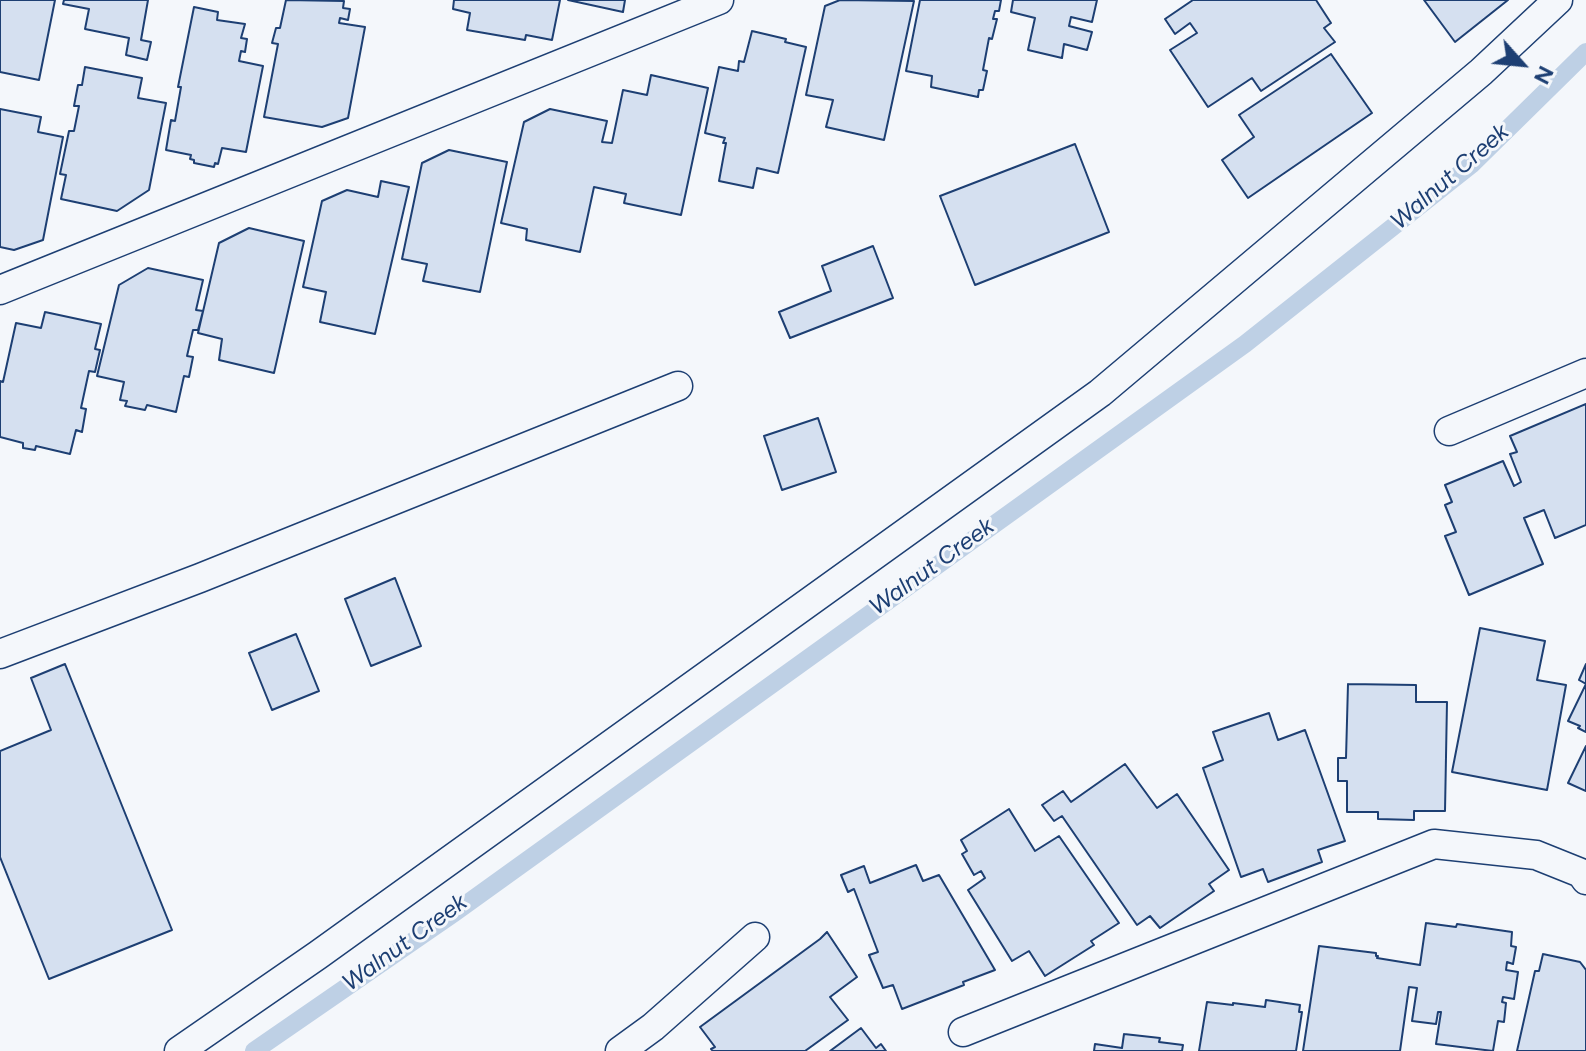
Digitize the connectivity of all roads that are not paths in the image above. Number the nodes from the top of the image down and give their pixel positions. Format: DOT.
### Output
graph roads {
  1 [pos="719,0"];
  2 [pos="1558,0"];
  3 [pos="0,290"];
  4 [pos="1586,373"];
  5 [pos="678,386"];
  6 [pos="1449,431"];
  7 [pos="0,654"];
  8 [pos="1586,880"];
  9 [pos="755,937"];
  10 [pos="963,1032"];
  11 [pos="657,1039"];
  12 [pos="179,1051"];
  13 [pos="620,1051"];
  1 -- 3 [label="lane"];
  2 -- 12 [label="lane"];
  4 -- 6 [label="lane"];
  5 -- 7 [label="lane"];
  8 -- 10 [label="lane"];
  9 -- 11 [label="lane"];
  11 -- 13 [label="lane"];
}
